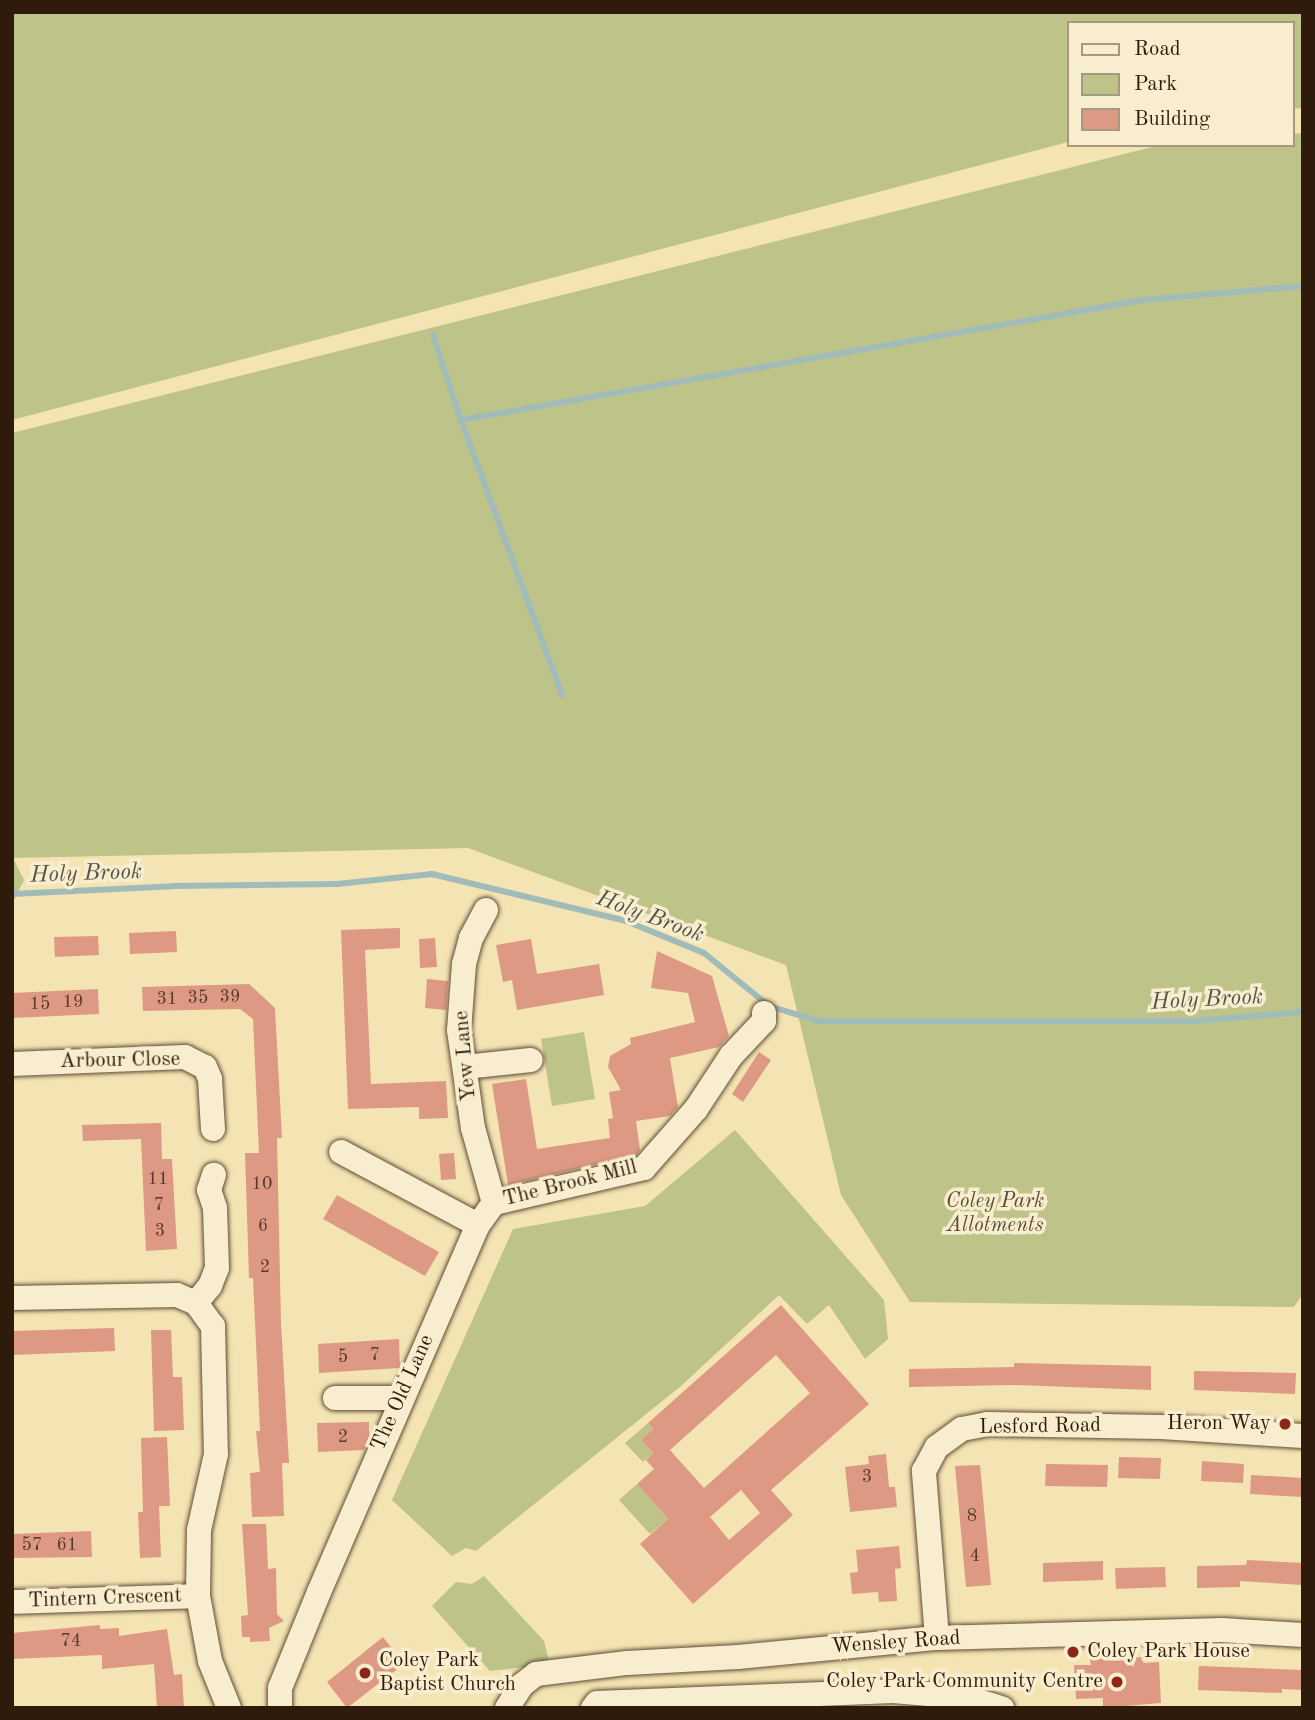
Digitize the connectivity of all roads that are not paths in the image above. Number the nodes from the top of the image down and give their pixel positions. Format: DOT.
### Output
graph roads {
  1 [pos="486,910"];
  2 [pos="764,1013"];
  3 [pos="531,1060"];
  4 [pos="12,1064"];
  5 [pos="465,1067"];
  6 [pos="213,1129"];
  7 [pos="341,1152"];
  8 [pos="214,1175"];
  9 [pos="494,1203"];
  10 [pos="478,1225"];
  11 [pos="12,1298"];
  12 [pos="196,1303"];
  13 [pos="335,1398"];
  14 [pos="401,1398"];
  15 [pos="1303,1436"];
  16 [pos="198,1596"];
  17 [pos="12,1602"];
  18 [pos="1303,1635"];
  19 [pos="937,1639"];
  20 [pos="229,1708"];
  21 [pos="280,1708"];
  22 [pos="507,1708"];
  23 [pos="593,1708"];
  24 [pos="1002,1708"];
  1 -- 5 [label="street, Yew Lane"];
  2 -- 9 [label="street, The Brook Mill"];
  3 -- 5 [label="street"];
  4 -- 6 [label="street, Arbour Close"];
  5 -- 9 [label="street, Yew Lane"];
  7 -- 10 [label="street"];
  8 -- 12 [label="street"];
  9 -- 10 [label="street, The Brook Mill"];
  10 -- 14 [label="street, The Old Lane"];
  11 -- 12 [label="street"];
  12 -- 16 [label="street"];
  13 -- 14 [label="street"];
  14 -- 21 [label="street, The Old Lane"];
  15 -- 19 [label="street, Lesford Road"];
  16 -- 17 [label="street, Tintern Crescent"];
  16 -- 20 [label="street"];
  18 -- 19 [label="street, Wensley Road"];
  19 -- 22 [label="street, Wensley Road"];
  23 -- 24 [label="street"];
}
